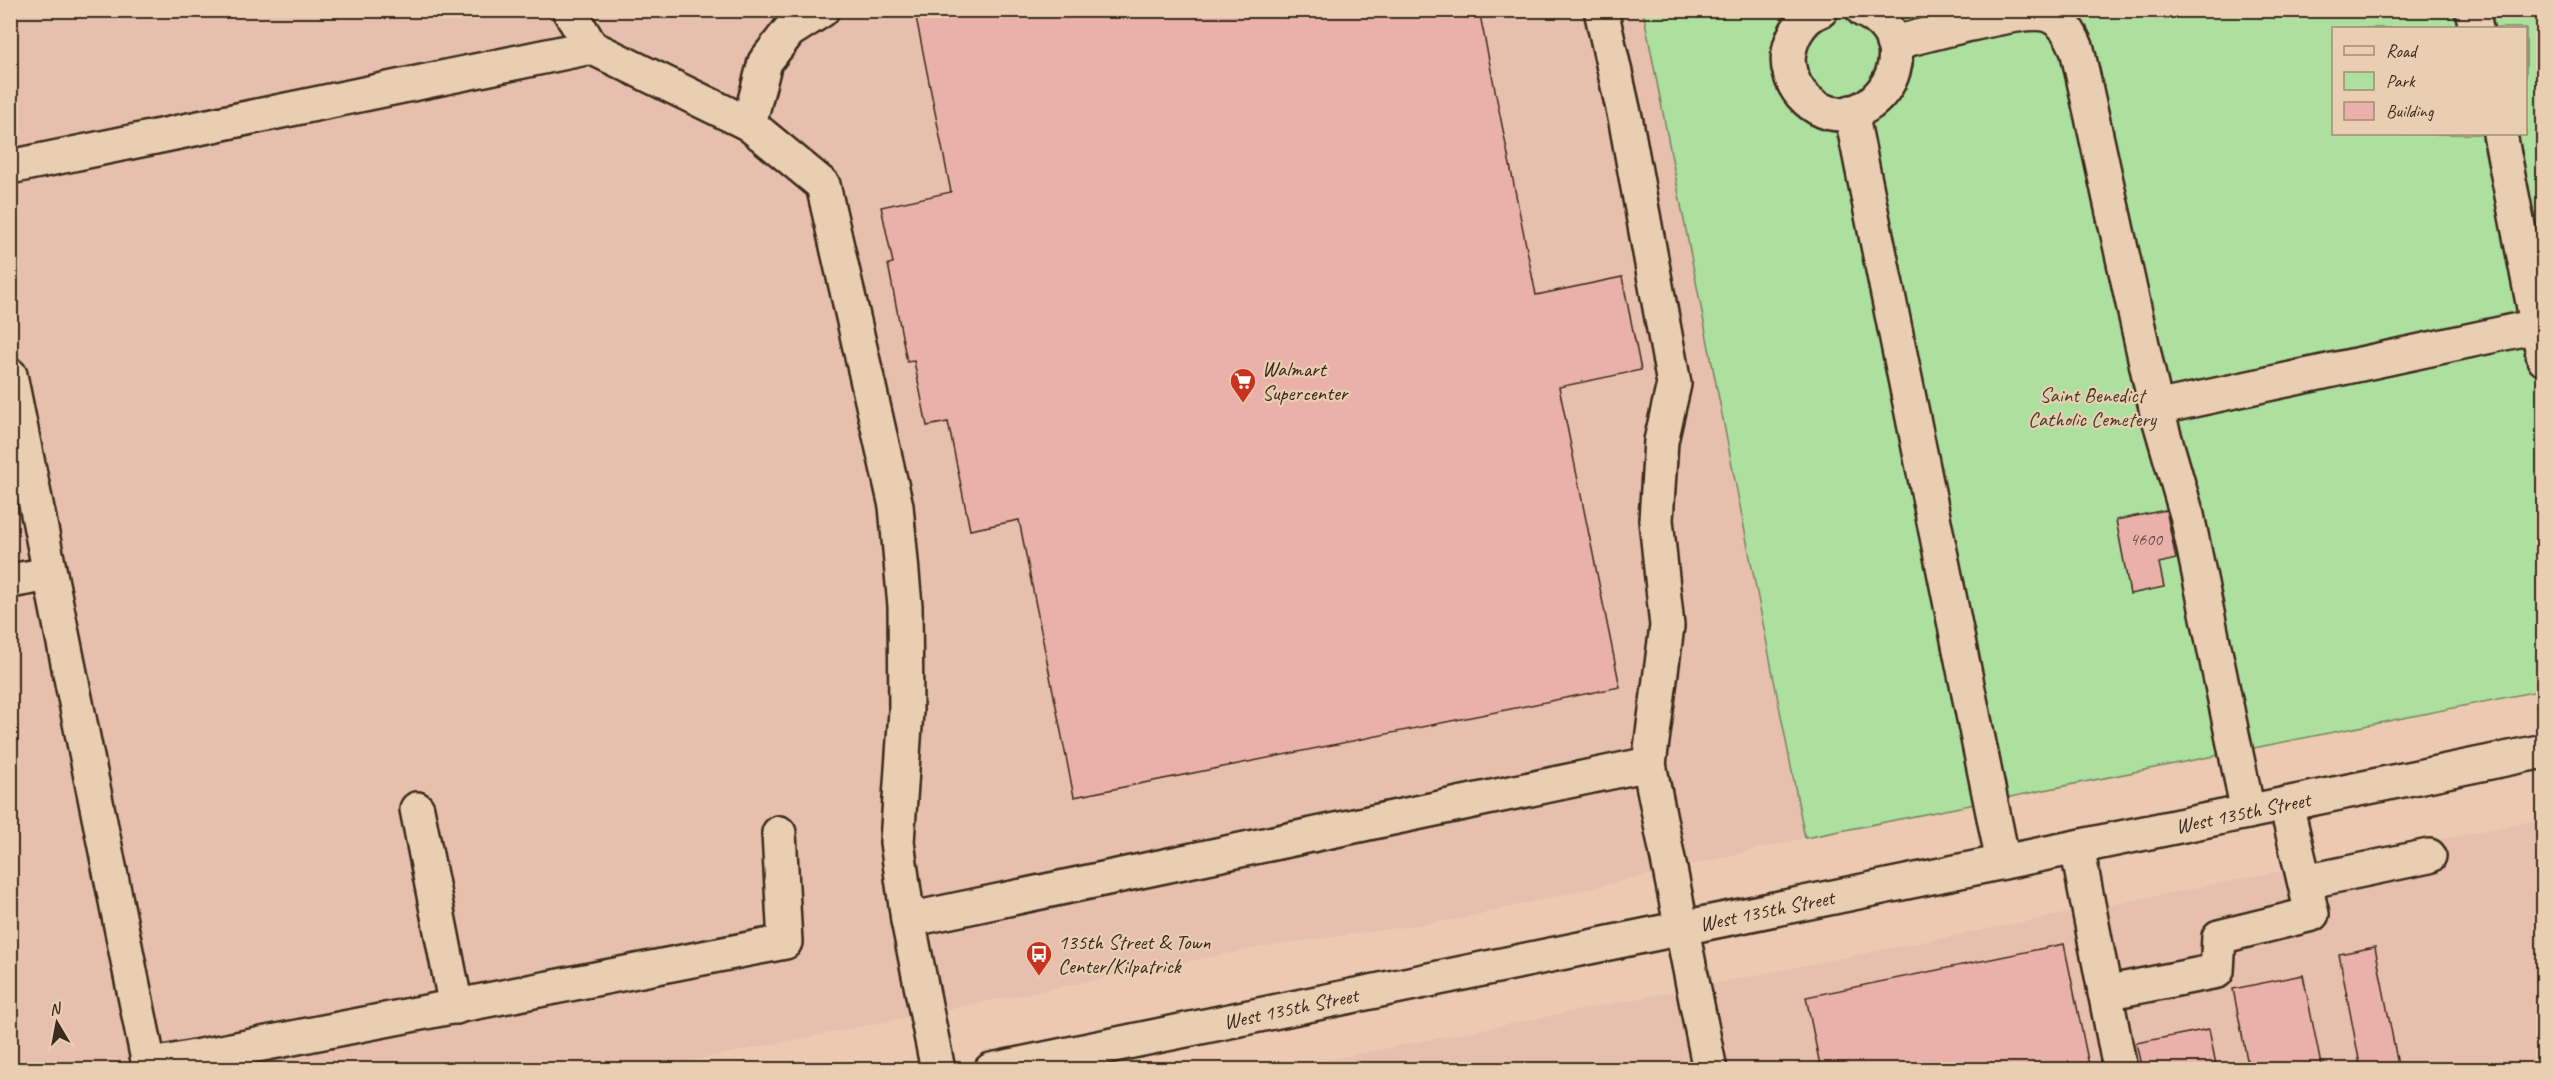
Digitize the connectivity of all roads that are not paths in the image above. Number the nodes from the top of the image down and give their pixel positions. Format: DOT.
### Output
graph roads {
  1 [pos="569,10"];
  2 [pos="822,10"];
  3 [pos="1601,10"];
  4 [pos="1821,10"];
  5 [pos="1863,10"];
  6 [pos="2472,10"];
  7 [pos="2476,27"];
  8 [pos="1893,43"];
  9 [pos="591,47"];
  10 [pos="1851,112"];
  11 [pos="749,124"];
  12 [pos="2500,135"];
  13 [pos="10,167"];
  14 [pos="2537,326"];
  15 [pos="2544,359"];
  16 [pos="10,375"];
  17 [pos="2156,408"];
  18 [pos="51,574"];
  19 [pos="10,581"];
  20 [pos="2544,751"];
  21 [pos="1649,764"];
  22 [pos="2286,804"];
  23 [pos="417,809"];
  24 [pos="2248,812"];
  25 [pos="779,833"];
  26 [pos="2077,847"];
  27 [pos="2429,856"];
  28 [pos="2003,862"];
  29 [pos="2305,882"];
  30 [pos="908,920"];
  31 [pos="1681,928"];
  32 [pos="2105,993"];
  33 [pos="456,1007"];
  34 [pos="149,1068"];
  35 [pos="1706,1069"];
  36 [pos="2120,1069"];
  37 [pos="938,1070"];
  38 [pos="991,1070"];
  1 -- 9 [label="street"];
  2 -- 11 [label="street"];
  3 -- 21 [label="street"];
  4 -- 10 [label="street"];
  5 -- 8 [label="street"];
  6 -- 7 [label="street"];
  8 -- 10 [label="street"];
  8 -- 17 [label="street"];
  9 -- 11 [label="street"];
  9 -- 13 [label="street"];
  10 -- 28 [label="street"];
  11 -- 30 [label="street"];
  12 -- 14 [label="street"];
  14 -- 15 [label="street"];
  14 -- 17 [label="street"];
  16 -- 18 [label="street"];
  17 -- 24 [label="street"];
  18 -- 19 [label="street"];
  18 -- 34 [label="street"];
  20 -- 22 [label="street, West 135th Street"];
  21 -- 30 [label="street"];
  21 -- 31 [label="street"];
  22 -- 24 [label="street, West 135th Street"];
  22 -- 29 [label="street"];
  23 -- 33 [label="street"];
  24 -- 26 [label="street, West 135th Street"];
  25 -- 33 [label="street"];
  26 -- 28 [label="street, West 135th Street"];
  26 -- 32 [label="street"];
  27 -- 29 [label="street"];
  28 -- 31 [label="street, West 135th Street"];
  29 -- 32 [label="street"];
  30 -- 37 [label="street"];
  31 -- 35 [label="street"];
  31 -- 38 [label="street, West 135th Street"];
  32 -- 36 [label="street"];
  33 -- 34 [label="street"];
}
